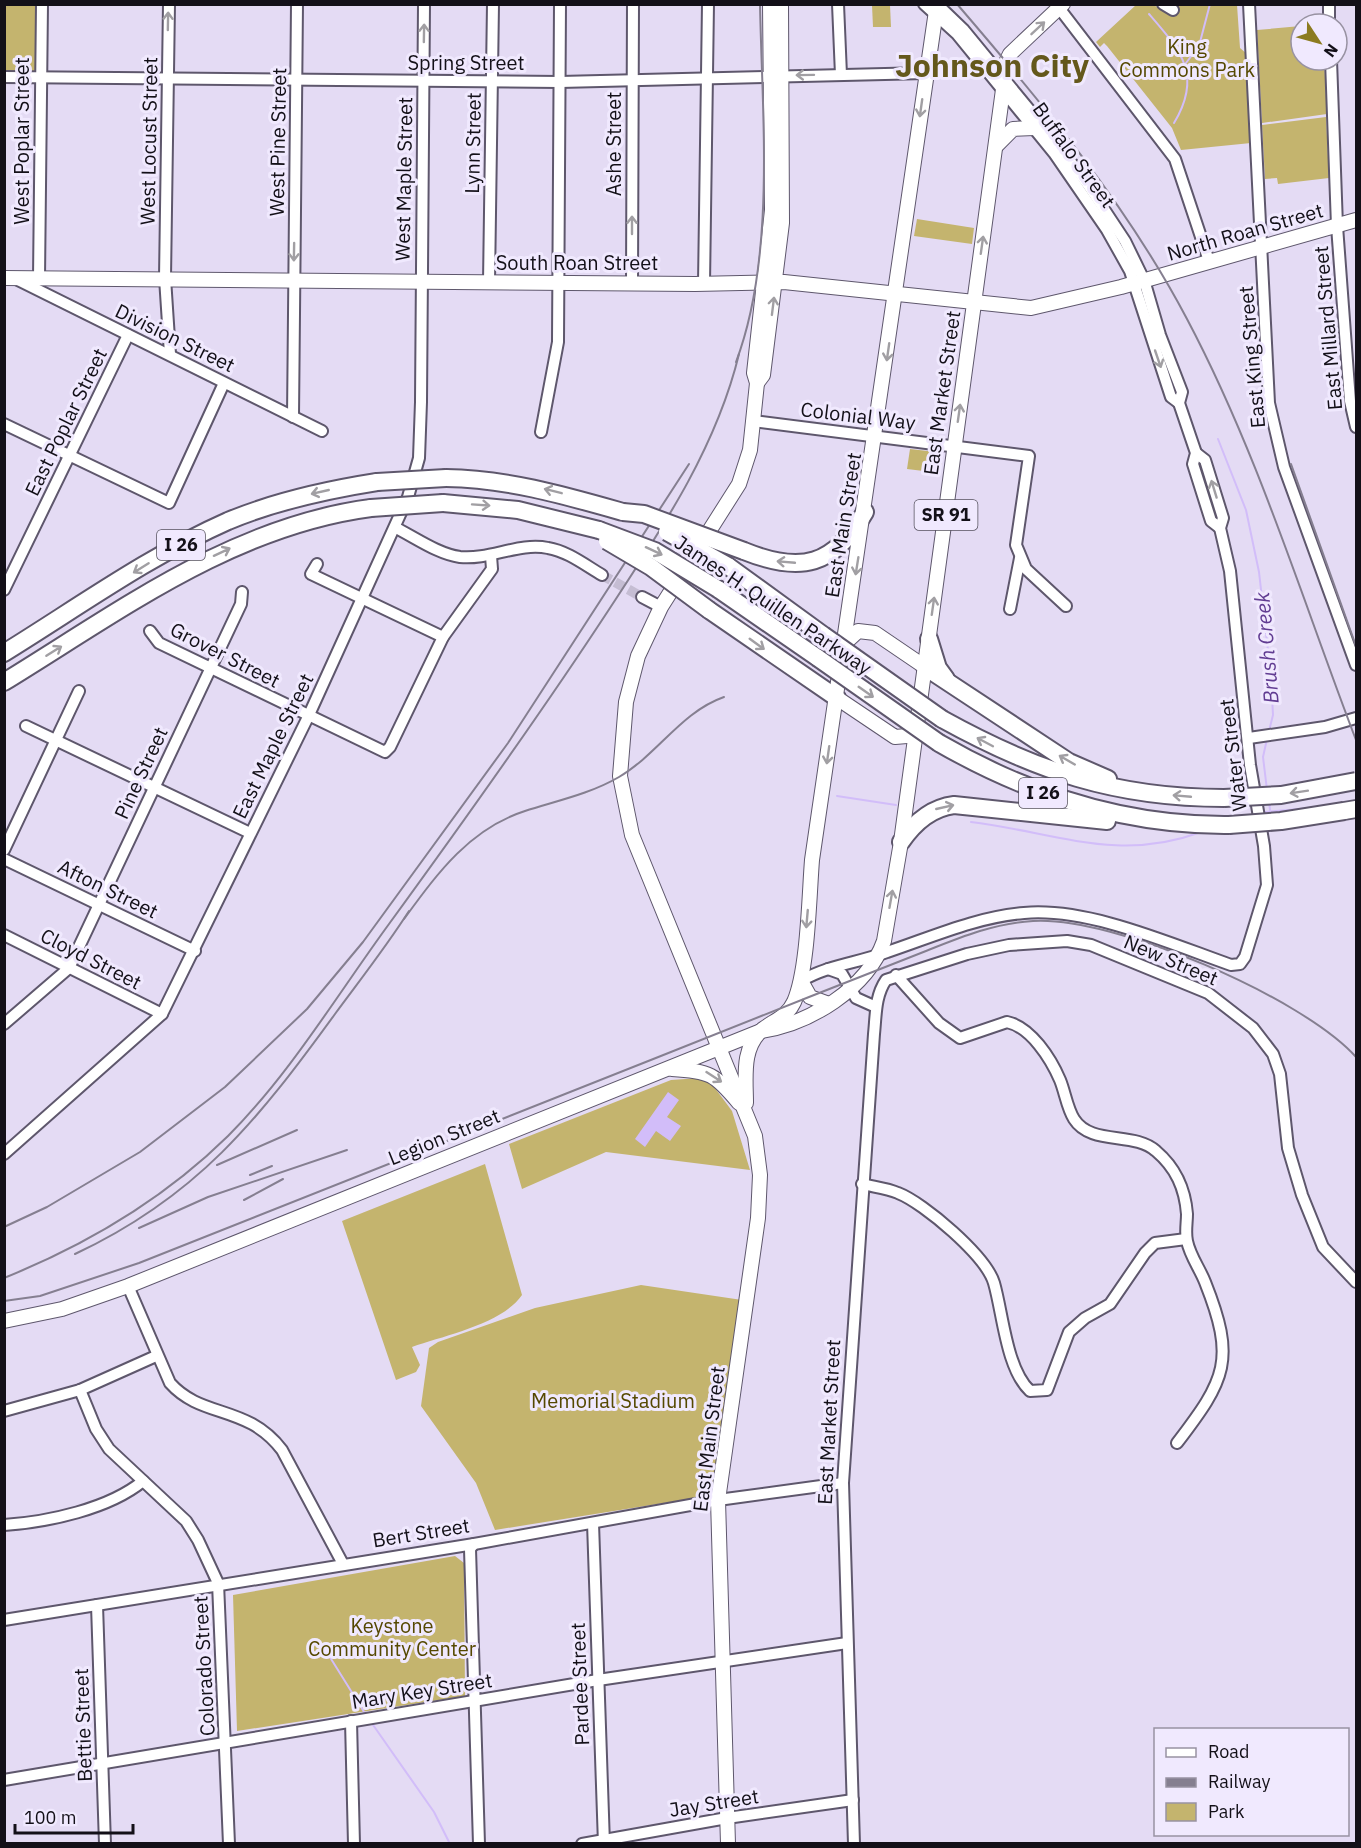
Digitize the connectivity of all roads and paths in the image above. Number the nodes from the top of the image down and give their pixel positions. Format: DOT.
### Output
graph roads {
  1 [pos="42,4"];
  2 [pos="169,4"];
  3 [pos="297,4"];
  4 [pos="424,4"];
  5 [pos="493,4"];
  6 [pos="560,4"];
  7 [pos="633,4"];
  8 [pos="708,4"];
  9 [pos="770,4"];
  10 [pos="781,4"];
  11 [pos="838,4"];
  12 [pos="1248,4"];
  13 [pos="1059,6"];
  14 [pos="933,8"];
  15 [pos="1331,72"];
  16 [pos="926,74"];
  17 [pos="841,75"];
  18 [pos="776,76"];
  19 [pos="4,77"];
  20 [pos="40,78"];
  21 [pos="168,79"];
  22 [pos="297,79"];
  23 [pos="707,79"];
  24 [pos="423,81"];
  25 [pos="492,81"];
  26 [pos="632,81"];
  27 [pos="560,82"];
  28 [pos="1004,85"];
  29 [pos="1034,128"];
  30 [pos="995,147"];
  31 [pos="1356,220"];
  32 [pos="1337,226"];
  33 [pos="1261,248"];
  34 [pos="1209,261"];
  35 [pos="9,278"];
  36 [pos="39,278"];
  37 [pos="165,278"];
  38 [pos="294,281"];
  39 [pos="421,281"];
  40 [pos="489,282"];
  41 [pos="770,282"];
  42 [pos="1138,282"];
  43 [pos="558,283"];
  44 [pos="632,284"];
  45 [pos="704,284"];
  46 [pos="896,294"];
  47 [pos="974,303"];
  48 [pos="128,335"];
  49 [pos="170,354"];
  50 [pos="224,383"];
  51 [pos="293,417"];
  52 [pos="753,421"];
  53 [pos="4,424"];
  54 [pos="1356,427"];
  55 [pos="322,431"];
  56 [pos="541,432"];
  57 [pos="876,437"];
  58 [pos="955,448"];
  59 [pos="70,456"];
  60 [pos="616,510"];
  61 [pos="865,512"];
  62 [pos="396,528"];
  63 [pos="600,534"];
  64 [pos="491,556"];
  65 [pos="1020,558"];
  66 [pos="316,564"];
  67 [pos="8,573"];
  68 [pos="602,575"];
  69 [pos="4,590"];
  70 [pos="242,592"];
  71 [pos="642,597"];
  72 [pos="362,599"];
  73 [pos="1066,606"];
  74 [pos="661,607"];
  75 [pos="1010,609"];
  76 [pos="150,631"];
  77 [pos="443,637"];
  78 [pos="929,639"];
  79 [pos="845,643"];
  80 [pos="4,653"];
  81 [pos="1356,664"];
  82 [pos="925,667"];
  83 [pos="210,669"];
  84 [pos="4,682"];
  85 [pos="949,682"];
  86 [pos="79,691"];
  87 [pos="837,698"];
  88 [pos="308,717"];
  89 [pos="1356,718"];
  90 [pos="26,726"];
  91 [pos="918,727"];
  92 [pos="1253,737"];
  93 [pos="57,740"];
  94 [pos="1356,781"];
  95 [pos="154,788"];
  96 [pos="1140,791"];
  97 [pos="1356,808"];
  98 [pos="1154,822"];
  99 [pos="250,833"];
  100 [pos="901,842"];
  101 [pos="4,850"];
  102 [pos="4,859"];
  103 [pos="99,904"];
  104 [pos="4,935"];
  105 [pos="195,951"];
  106 [pos="879,956"];
  107 [pos="69,968"];
  108 [pos="828,969"];
  109 [pos="896,975"];
  110 [pos="801,981"];
  111 [pos="850,991"];
  112 [pos="829,1004"];
  113 [pos="877,1005"];
  114 [pos="162,1014"];
  115 [pos="4,1024"];
  116 [pos="761,1031"];
  117 [pos="720,1048"];
  118 [pos="668,1069"];
  119 [pos="746,1111"];
  120 [pos="4,1154"];
  121 [pos="862,1184"];
  122 [pos="1186,1239"];
  123 [pos="1356,1282"];
  124 [pos="128,1286"];
  125 [pos="4,1321"];
  126 [pos="156,1356"];
  127 [pos="80,1390"];
  128 [pos="4,1411"];
  129 [pos="1177,1443"];
  130 [pos="143,1481"];
  131 [pos="843,1483"];
  132 [pos="718,1500"];
  133 [pos="592,1523"];
  134 [pos="4,1525"];
  135 [pos="474,1544"];
  136 [pos="343,1564"];
  137 [pos="218,1583"];
  138 [pos="97,1605"];
  139 [pos="4,1620"];
  140 [pos="847,1643"];
  141 [pos="722,1661"];
  142 [pos="598,1680"];
  143 [pos="473,1701"];
  144 [pos="351,1721"];
  145 [pos="226,1741"];
  146 [pos="102,1763"];
  147 [pos="4,1780"];
  148 [pos="853,1800"];
  149 [pos="727,1818"];
  150 [pos="604,1842"];
  151 [pos="105,1844"];
  152 [pos="230,1844"];
  153 [pos="354,1844"];
  154 [pos="479,1844"];
  155 [pos="582,1844"];
  156 [pos="728,1844"];
  157 [pos="854,1844"];
  1 -- 20 [label="street, West Poplar Street"];
  21 -- 2 [label="street, West Locust Street, one-way"];
  3 -- 22 [label="street, West Pine Street"];
  24 -- 4 [label="street, West Maple Street, one-way"];
  5 -- 25 [label="street, Lynn Street"];
  6 -- 27 [label="street"];
  7 -- 26 [label="street, Ashe Street"];
  8 -- 23 [label="street"];
  9 -- 18 [label="main road"];
  10 -- 18 [label="main road"];
  11 -- 17 [label="street"];
  12 -- 33 [label="street, East King Street"];
  28 -- 13 [label="main road, SR 91, one-way"];
  13 -- 34 [label="street"];
  14 -- 16 [label="main road, East Main Street / SR 91"];
  14 -- 28 [label="street, Buffalo Street"];
  15 -- 32 [label="street, East Millard Street"];
  16 -- 17 [label="street, Spring Street"];
  16 -- 46 [label="main road, East Main Street / SR 91, one-way"];
  17 -- 18 [label="street, Spring Street, one-way"];
  18 -- 23 [label="street, Spring Street"];
  18 -- 41 [label="main road, East Main Street"];
  19 -- 20 [label="street, Spring Street"];
  20 -- 21 [label="street, Spring Street"];
  20 -- 36 [label="street, West Poplar Street"];
  21 -- 22 [label="street, Spring Street"];
  21 -- 37 [label="street, West Locust Street"];
  22 -- 24 [label="street, Spring Street"];
  22 -- 38 [label="street, West Pine Street, one-way"];
  23 -- 26 [label="street, Spring Street"];
  23 -- 45 [label="street"];
  24 -- 25 [label="street, Spring Street"];
  24 -- 39 [label="street, West Maple Street"];
  25 -- 27 [label="street, Spring Street"];
  25 -- 40 [label="street, Lynn Street"];
  26 -- 27 [label="street, Spring Street"];
  44 -- 26 [label="street, Ashe Street, one-way"];
  27 -- 43 [label="street"];
  28 -- 29 [label="street, Buffalo Street"];
  28 -- 30 [label="main road, East Market Street / SR 91"];
  28 -- 42 [label="street, Buffalo Street"];
  29 -- 30 [label="main road"];
  29 -- 42 [label="street, Buffalo Street"];
  47 -- 30 [label="main road, East Market Street / SR 91, one-way"];
  31 -- 32 [label="main road, North Roan Street"];
  32 -- 33 [label="main road, North Roan Street"];
  32 -- 54 [label="street, East Millard Street"];
  33 -- 34 [label="main road, North Roan Street"];
  33 -- 81 [label="street, East King Street"];
  34 -- 42 [label="main road, North Roan Street"];
  35 -- 36 [label="main road, South Roan Street"];
  35 -- 48 [label="street, Division Street"];
  36 -- 37 [label="main road, South Roan Street"];
  37 -- 38 [label="main road, South Roan Street"];
  37 -- 49 [label="street, West Locust Street"];
  38 -- 39 [label="main road, South Roan Street"];
  38 -- 51 [label="street, West Pine Street"];
  39 -- 40 [label="main road, South Roan Street"];
  39 -- 62 [label="street, East Maple Street"];
  40 -- 43 [label="main road, South Roan Street"];
  41 -- 45 [label="main road, South Roan Street"];
  41 -- 46 [label="main road, South Roan Street"];
  41 -- 52 [label="main road, East Main Street"];
  42 -- 47 [label="main road, South Roan Street"];
  42 -- 92 [label="street, Water Street"];
  43 -- 44 [label="main road, South Roan Street"];
  43 -- 56 [label="street"];
  44 -- 45 [label="main road, South Roan Street"];
  46 -- 47 [label="main road, South Roan Street"];
  46 -- 57 [label="main road, East Main Street / SR 91, one-way"];
  58 -- 47 [label="main road, East Market Street / SR 91, one-way"];
  48 -- 49 [label="street, Division Street"];
  48 -- 59 [label="street, East Poplar Street"];
  49 -- 50 [label="street, Division Street"];
  50 -- 51 [label="street, Division Street"];
  50 -- 59 [label="street"];
  51 -- 55 [label="street, Division Street"];
  52 -- 57 [label="street, Colonial Way"];
  52 -- 74 [label="main road, East Main Street"];
  53 -- 59 [label="street"];
  57 -- 58 [label="street, Colonial Way"];
  57 -- 61 [label="main road, East Main Street / SR 91"];
  58 -- 65 [label="street, Colonial Way"];
  78 -- 58 [label="main road, East Market Street / SR 91, one-way"];
  59 -- 67 [label="street, East Poplar Street"];
  61 -- 60 [label="highway, one-way, bridge"];
  60 -- 80 [label="highway, James H. Quillen Parkway / I 26, one-way, bridge"];
  96 -- 60 [label="highway, James H. Quillen Parkway / I 26, one-way, bridge"];
  61 -- 79 [label="main road, East Main Street / SR 91, one-way"];
  62 -- 64 [label="street"];
  62 -- 72 [label="street, East Maple Street"];
  84 -- 63 [label="highway, I 26, one-way, bridge"];
  63 -- 87 [label="highway, one-way, bridge"];
  63 -- 98 [label="highway, James H. Quillen Parkway / I 26, one-way, bridge"];
  64 -- 68 [label="street"];
  64 -- 77 [label="street"];
  65 -- 73 [label="street"];
  65 -- 75 [label="street"];
  66 -- 72 [label="street"];
  67 -- 69 [label="street, East Poplar Street"];
  70 -- 83 [label="street, Pine Street"];
  71 -- 74 [label="street"];
  72 -- 77 [label="street"];
  72 -- 88 [label="street, East Maple Street"];
  74 -- 117 [label="main road, East Main Street"];
  76 -- 83 [label="street, Grover Street"];
  77 -- 88 [label="street, Grover Street"];
  78 -- 82 [label="main road, East Market Street / SR 91"];
  78 -- 85 [label="highway"];
  79 -- 82 [label="main road"];
  79 -- 87 [label="main road, East Main Street / SR 91"];
  82 -- 85 [label="highway"];
  82 -- 91 [label="main road, East Market Street / SR 91"];
  83 -- 88 [label="street, Grover Street"];
  83 -- 95 [label="street, Pine Street"];
  96 -- 85 [label="highway, one-way"];
  86 -- 93 [label="street"];
  87 -- 91 [label="main road"];
  87 -- 110 [label="main road, East Main Street / SR 91, one-way"];
  88 -- 99 [label="street, East Maple Street"];
  89 -- 92 [label="street"];
  90 -- 93 [label="street"];
  91 -- 100 [label="main road, East Market Street / SR 91"];
  92 -- 106 [label="street, Water Street"];
  93 -- 95 [label="street"];
  93 -- 101 [label="street"];
  94 -- 96 [label="highway, James H. Quillen Parkway / I 26, one-way, bridge"];
  95 -- 99 [label="street"];
  95 -- 103 [label="street, Pine Street"];
  97 -- 98 [label="highway, James H. Quillen Parkway / I 26, bridge"];
  100 -- 98 [label="highway, one-way"];
  99 -- 105 [label="street, East Maple Street"];
  106 -- 100 [label="main road, East Market Street / SR 91, one-way"];
  102 -- 103 [label="street, Afton Street"];
  103 -- 105 [label="street, Afton Street"];
  103 -- 107 [label="street, Pine Street"];
  104 -- 107 [label="street, Cloyd Street"];
  105 -- 114 [label="street, East Maple Street"];
  106 -- 108 [label="street"];
  106 -- 111 [label="main road, Legion Street / SR 91"];
  107 -- 114 [label="street, Cloyd Street"];
  107 -- 115 [label="street"];
  108 -- 110 [label="street"];
  108 -- 111 [label="street"];
  109 -- 113 [label="street"];
  109 -- 122 [label="street"];
  109 -- 123 [label="street, New Street"];
  110 -- 112 [label="main road"];
  110 -- 116 [label="main road, East Main Street / SR 91"];
  111 -- 112 [label="main road, Legion Street / SR 91"];
  111 -- 113 [label="street"];
  112 -- 116 [label="main road, Legion Street / SR 91"];
  113 -- 121 [label="street, East Market Street"];
  114 -- 120 [label="street, East Maple Street"];
  116 -- 117 [label="main road, Legion Street / SR 91"];
  116 -- 119 [label="main road"];
  117 -- 118 [label="main road, Legion Street"];
  117 -- 119 [label="main road, East Main Street"];
  118 -- 119 [label="main road, one-way"];
  118 -- 124 [label="main road, Legion Street"];
  119 -- 132 [label="main road, East Main Street"];
  121 -- 122 [label="street"];
  121 -- 131 [label="street, East Market Street"];
  122 -- 129 [label="street"];
  124 -- 125 [label="main road, Legion Street"];
  124 -- 126 [label="street"];
  126 -- 127 [label="street"];
  126 -- 136 [label="street"];
  127 -- 128 [label="street"];
  127 -- 130 [label="street, Colorado Street"];
  130 -- 134 [label="street"];
  130 -- 137 [label="street, Colorado Street"];
  131 -- 132 [label="street, Bert Street"];
  131 -- 140 [label="street, East Market Street"];
  132 -- 133 [label="street, Bert Street"];
  132 -- 141 [label="main road, East Main Street"];
  133 -- 135 [label="street, Bert Street"];
  133 -- 142 [label="street, Pardee Street"];
  135 -- 136 [label="street, Bert Street"];
  135 -- 143 [label="street"];
  136 -- 137 [label="street, Bert Street"];
  137 -- 138 [label="street, Bert Street"];
  137 -- 145 [label="street, Colorado Street"];
  138 -- 139 [label="street, Bert Street"];
  138 -- 146 [label="street, Bettie Street"];
  140 -- 141 [label="street, Mary Key Street"];
  140 -- 148 [label="street, East Market Street"];
  141 -- 142 [label="street, Mary Key Street"];
  141 -- 149 [label="main road, East Main Street"];
  142 -- 143 [label="street, Mary Key Street"];
  142 -- 150 [label="street, Pardee Street"];
  143 -- 144 [label="street, Mary Key Street"];
  143 -- 154 [label="street"];
  144 -- 145 [label="street, Mary Key Street"];
  144 -- 153 [label="street"];
  145 -- 146 [label="street, Mary Key Street"];
  145 -- 152 [label="street, Colorado Street"];
  146 -- 147 [label="street, Mary Key Street"];
  146 -- 151 [label="street, Bettie Street"];
  148 -- 149 [label="street, Jay Street"];
  148 -- 157 [label="street, East Market Street"];
  149 -- 150 [label="street, Jay Street"];
  149 -- 156 [label="main road, East Main Street"];
  150 -- 155 [label="street, Jay Street"];
}
